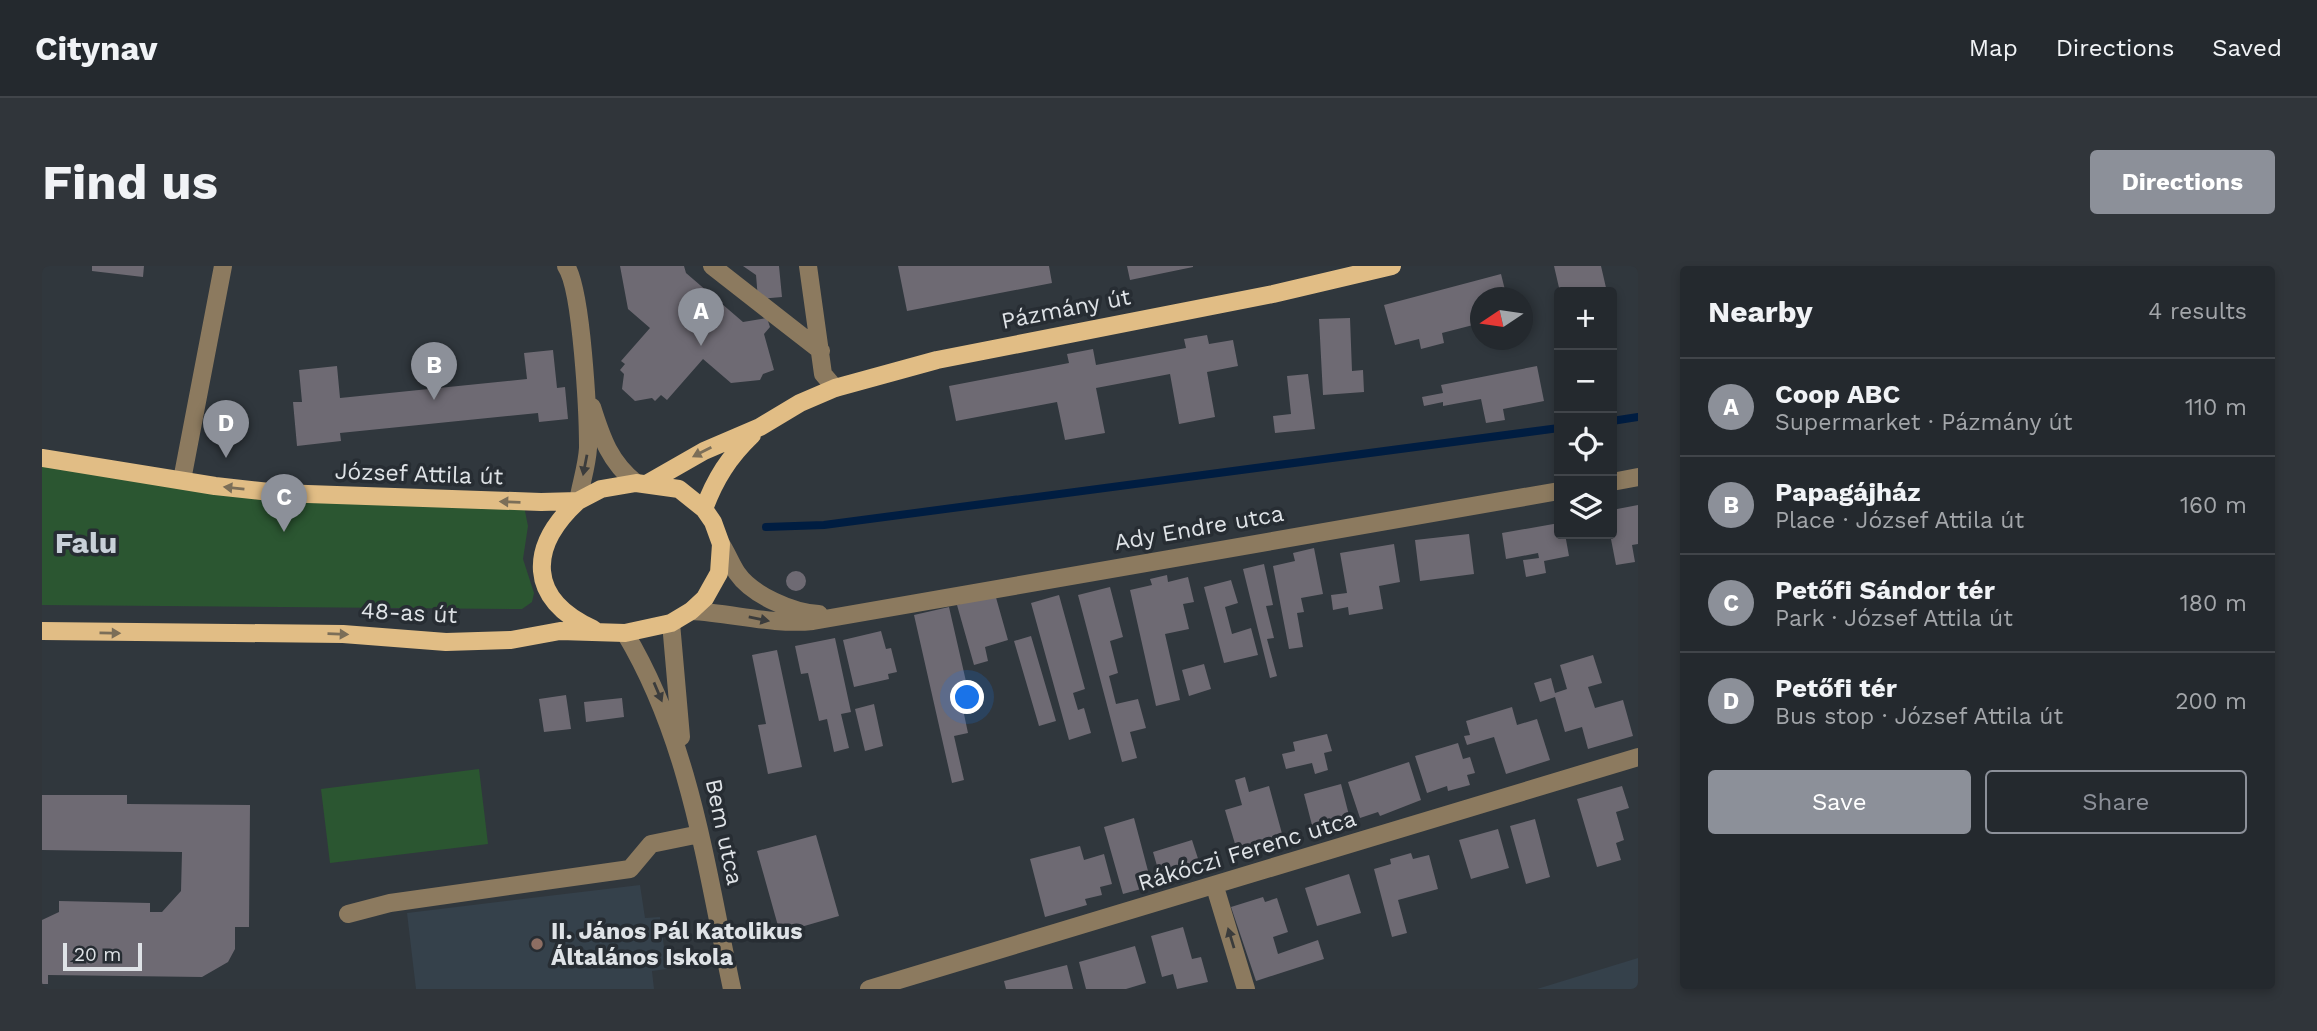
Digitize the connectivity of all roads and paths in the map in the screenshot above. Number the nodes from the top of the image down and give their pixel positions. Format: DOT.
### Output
graph roads {
  1 [pos="223,266"];
  2 [pos="566,266"];
  3 [pos="712,266"];
  4 [pos="808,266"];
  5 [pos="1392,266"];
  6 [pos="821,351"];
  7 [pos="584,380"];
  8 [pos="835,388"];
  9 [pos="760,427"];
  10 [pos="42,458"];
  11 [pos="1638,477"];
  12 [pos="182,480"];
  13 [pos="1617,481"];
  14 [pos="642,483"];
  15 [pos="1554,492"];
  16 [pos="578,501"];
  17 [pos="704,509"];
  18 [pos="722,544"];
  19 [pos="691,611"];
  20 [pos="847,614"];
  21 [pos="671,623"];
  22 [pos="42,631"];
  23 [pos="596,631"];
  24 [pos="625,633"];
  25 [pos="1638,757"];
  26 [pos="684,768"];
  27 [pos="700,834"];
  28 [pos="1215,887"];
  29 [pos="348,914"];
  30 [pos="732,989"];
  31 [pos="869,989"];
  32 [pos="1246,989"];
  1 -- 12 [label="street"];
  2 -- 7 [label="street"];
  3 -- 6 [label="street"];
  4 -- 6 [label="street"];
  5 -- 8 [label="main road, Pázmány út"];
  6 -- 8 [label="street"];
  7 -- 14 [label="street"];
  7 -- 16 [label="street, one-way"];
  8 -- 9 [label="main road, Pázmány út"];
  9 -- 14 [label="main road, Pázmány út, one-way"];
  9 -- 17 [label="main road, Pázmány út"];
  10 -- 12 [label="main road, József Attila út"];
  11 -- 13 [label="street"];
  16 -- 12 [label="main road, József Attila út, one-way"];
  14 -- 16 [label="main road, József Attila út"];
  14 -- 17 [label="main road, József Attila út"];
  15 -- 20 [label="street, Ady Endre utca"];
  16 -- 23 [label="main road"];
  17 -- 18 [label="main road, József Attila út"];
  18 -- 19 [label="main road, 48-as út"];
  18 -- 20 [label="street, Ady Endre utca"];
  19 -- 20 [label="street, Ady Endre utca, one-way"];
  19 -- 21 [label="main road, 48-as út"];
  21 -- 24 [label="main road, 48-as út"];
  21 -- 26 [label="street, Bem utca"];
  22 -- 23 [label="main road, 48-as út, one-way"];
  23 -- 24 [label="main road, 48-as út"];
  24 -- 26 [label="street, Bem utca, one-way"];
  25 -- 28 [label="street, Rákóczi Ferenc utca"];
  26 -- 27 [label="street, Bem utca"];
  27 -- 29 [label="street"];
  27 -- 30 [label="street, Bem utca"];
  28 -- 31 [label="street, Rákóczi Ferenc utca"];
  32 -- 28 [label="street, one-way"];
}
